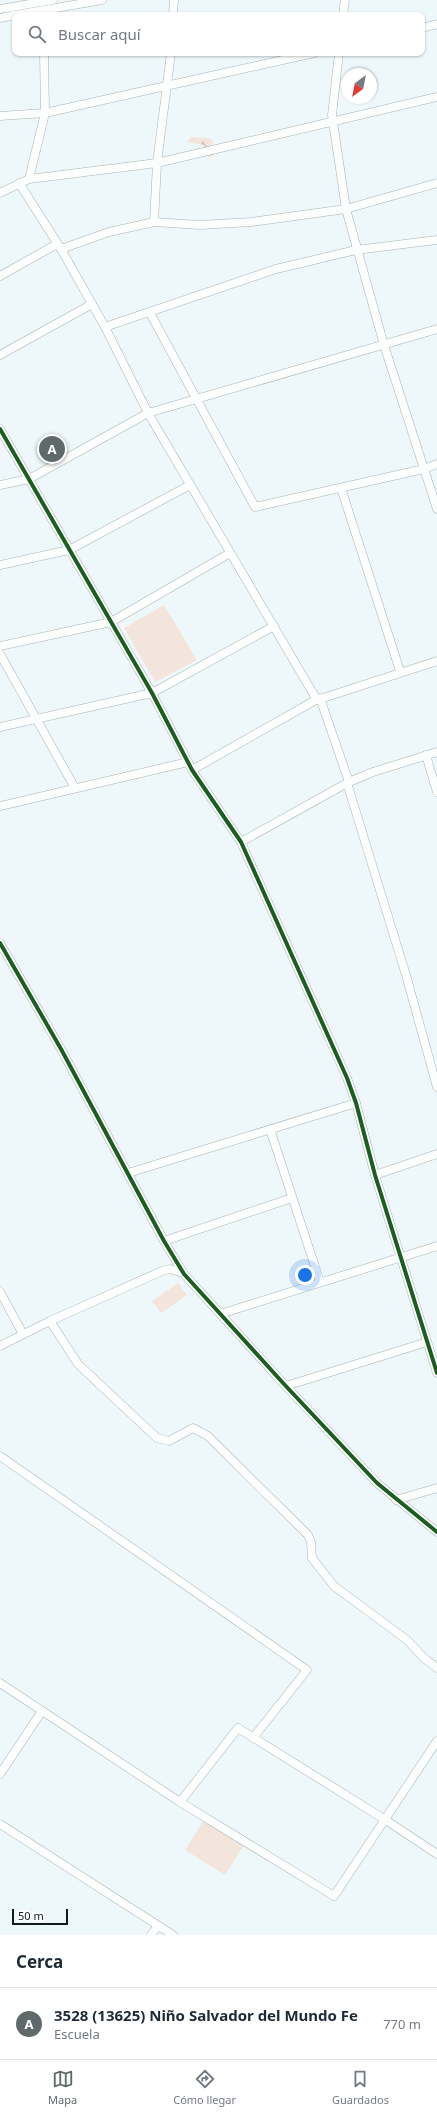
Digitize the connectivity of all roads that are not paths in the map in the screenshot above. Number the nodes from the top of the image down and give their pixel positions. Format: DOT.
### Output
graph roads {
  1 [pos="53,0"];
  2 [pos="102,0"];
  3 [pos="174,0"];
  4 [pos="345,0"];
  5 [pos="43,7"];
  6 [pos="0,10"];
  7 [pos="26,12"];
  8 [pos="173,12"];
  9 [pos="343,12"];
  10 [pos="12,16"];
  11 [pos="0,18"];
  12 [pos="437,24"];
  13 [pos="425,27"];
  14 [pos="44,56"];
  15 [pos="171,56"];
  16 [pos="301,56"];
  17 [pos="339,56"];
  18 [pos="168,87"];
  19 [pos="437,98"];
  20 [pos="45,114"];
  21 [pos="0,116"];
  22 [pos="333,122"];
  23 [pos="157,164"];
  24 [pos="29,179"];
  25 [pos="18,183"];
  26 [pos="437,183"];
  27 [pos="0,193"];
  28 [pos="346,209"];
  29 [pos="154,222"];
  30 [pos="437,240"];
  31 [pos="59,246"];
  32 [pos="356,250"];
  33 [pos="0,276"];
  34 [pos="92,304"];
  35 [pos="150,313"];
  36 [pos="106,328"];
  37 [pos="437,329"];
  38 [pos="384,345"];
  39 [pos="0,355"];
  40 [pos="196,400"];
  41 [pos="148,413"];
  42 [pos="0,429"];
  43 [pos="437,464"];
  44 [pos="424,469"];
  45 [pos="29,478"];
  46 [pos="190,484"];
  47 [pos="0,485"];
  48 [pos="341,488"];
  49 [pos="437,509"];
  50 [pos="69,550"];
  51 [pos="230,553"];
  52 [pos="0,565"];
  53 [pos="111,622"];
  54 [pos="274,626"];
  55 [pos="0,646"];
  56 [pos="0,654"];
  57 [pos="437,661"];
  58 [pos="400,671"];
  59 [pos="152,693"];
  60 [pos="319,699"];
  61 [pos="37,719"];
  62 [pos="0,727"];
  63 [pos="437,752"];
  64 [pos="426,755"];
  65 [pos="190,766"];
  66 [pos="348,783"];
  67 [pos="75,788"];
  68 [pos="437,792"];
  69 [pos="0,806"];
  70 [pos="241,842"];
  71 [pos="0,943"];
  72 [pos="437,1087"];
  73 [pos="356,1102"];
  74 [pos="270,1129"];
  75 [pos="437,1154"];
  76 [pos="128,1173"];
  77 [pos="375,1175"];
  78 [pos="292,1198"];
  79 [pos="164,1241"];
  80 [pos="437,1246"];
  81 [pos="400,1257"];
  82 [pos="184,1274"];
  83 [pos="320,1282"];
  84 [pos="0,1292"];
  85 [pos="220,1314"];
  86 [pos="50,1321"];
  87 [pos="23,1334"];
  88 [pos="427,1342"];
  89 [pos="0,1346"];
  90 [pos="437,1373"];
  91 [pos="286,1386"];
  92 [pos="0,1456"];
  93 [pos="437,1488"];
  94 [pos="396,1500"];
  95 [pos="437,1532"];
  96 [pos="437,1668"];
  97 [pos="0,1683"];
  98 [pos="42,1711"];
  99 [pos="253,1738"];
  100 [pos="437,1741"];
  101 [pos="0,1774"];
  102 [pos="180,1802"];
  103 [pos="384,1819"];
  104 [pos="0,1824"];
  105 [pos="437,1854"];
  106 [pos="158,1926"];
  107 [pos="151,1935"];
  108 [pos="173,1935"];
  1 -- 5 [label="street"];
  2 -- 5 [label="street"];
  3 -- 8 [label="street"];
  4 -- 9 [label="street"];
  5 -- 6 [label="street"];
  5 -- 7 [label="street"];
  10 -- 11 [label="street"];
  12 -- 13 [label="street"];
  14 -- 20 [label="street"];
  15 -- 18 [label="street"];
  16 -- 18 [label="street"];
  17 -- 22 [label="street"];
  18 -- 20 [label="street"];
  18 -- 23 [label="street"];
  19 -- 22 [label="street"];
  20 -- 21 [label="street"];
  20 -- 24 [label="street"];
  22 -- 23 [label="street"];
  22 -- 28 [label="street"];
  23 -- 24 [label="street"];
  23 -- 29 [label="street"];
  24 -- 25 [label="street"];
  25 -- 27 [label="street"];
  25 -- 31 [label="street"];
  26 -- 28 [label="street"];
  28 -- 29 [label="street"];
  28 -- 32 [label="street"];
  29 -- 31 [label="street"];
  30 -- 32 [label="street"];
  31 -- 33 [label="street"];
  31 -- 34 [label="street"];
  32 -- 35 [label="street"];
  32 -- 38 [label="street"];
  34 -- 36 [label="street"];
  34 -- 39 [label="street"];
  35 -- 36 [label="street"];
  35 -- 40 [label="street"];
  36 -- 41 [label="street"];
  37 -- 38 [label="street"];
  38 -- 40 [label="street"];
  38 -- 44 [label="street"];
  40 -- 41 [label="street"];
  40 -- 48 [label="street"];
  41 -- 45 [label="street"];
  41 -- 46 [label="street"];
  42 -- 45 [label="street"];
  43 -- 44 [label="street"];
  44 -- 48 [label="street"];
  44 -- 49 [label="street"];
  45 -- 47 [label="street"];
  45 -- 50 [label="street"];
  46 -- 50 [label="street"];
  46 -- 51 [label="street"];
  48 -- 58 [label="street"];
  50 -- 52 [label="street"];
  50 -- 53 [label="street"];
  51 -- 53 [label="street"];
  51 -- 54 [label="street"];
  53 -- 55 [label="street"];
  53 -- 59 [label="street"];
  54 -- 59 [label="street"];
  54 -- 60 [label="street"];
  56 -- 61 [label="street"];
  57 -- 58 [label="street"];
  58 -- 60 [label="street"];
  59 -- 61 [label="street"];
  59 -- 65 [label="street"];
  60 -- 65 [label="street"];
  60 -- 66 [label="street"];
  61 -- 62 [label="street"];
  61 -- 67 [label="street"];
  63 -- 64 [label="street"];
  64 -- 66 [label="street"];
  64 -- 68 [label="street"];
  65 -- 67 [label="street"];
  65 -- 70 [label="street"];
  66 -- 70 [label="street"];
  66 -- 72 [label="street"];
  67 -- 69 [label="street"];
  70 -- 73 [label="street"];
  71 -- 76 [label="street"];
  73 -- 74 [label="street"];
  73 -- 77 [label="street"];
  74 -- 76 [label="street"];
  74 -- 78 [label="street"];
  75 -- 77 [label="street"];
  76 -- 79 [label="street"];
  77 -- 81 [label="street"];
  78 -- 79 [label="street"];
  78 -- 83 [label="street"];
  79 -- 82 [label="street"];
  80 -- 81 [label="street"];
  81 -- 83 [label="street"];
  81 -- 88 [label="street"];
  82 -- 85 [label="street"];
  82 -- 86 [label="street"];
  83 -- 85 [label="street"];
  84 -- 87 [label="street"];
  85 -- 91 [label="street"];
  86 -- 87 [label="street"];
  86 -- 96 [label="street"];
  87 -- 89 [label="street"];
  88 -- 90 [label="street"];
  88 -- 91 [label="street"];
  91 -- 94 [label="street"];
  92 -- 99 [label="street"];
  93 -- 94 [label="street"];
  94 -- 95 [label="street"];
  97 -- 98 [label="street"];
  98 -- 101 [label="street"];
  98 -- 102 [label="street"];
  99 -- 102 [label="street"];
  99 -- 103 [label="street"];
  100 -- 103 [label="street"];
  102 -- 103 [label="street"];
  103 -- 105 [label="street"];
  104 -- 106 [label="street"];
  106 -- 107 [label="street"];
  106 -- 108 [label="street"];
}
